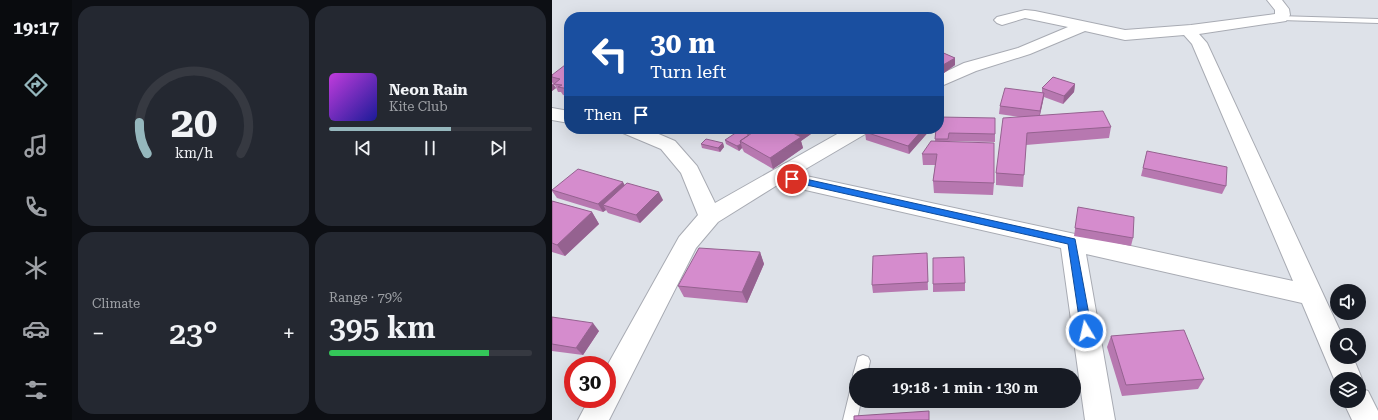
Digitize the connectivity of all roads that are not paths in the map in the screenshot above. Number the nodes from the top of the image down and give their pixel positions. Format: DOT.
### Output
graph roads {
  1 [pos="1274,0"];
  2 [pos="1281,18"];
  3 [pos="1002,20"];
  4 [pos="1378,21"];
  5 [pos="1083,26"];
  6 [pos="1191,30"];
  7 [pos="944,80"];
  8 [pos="552,114"];
  9 [pos="564,117"];
  10 [pos="642,134"];
  11 [pos="851,134"];
  12 [pos="776,176"];
  13 [pos="710,216"];
  14 [pos="1072,242"];
  15 [pos="1311,295"];
  16 [pos="1330,337"];
  17 [pos="863,361"];
  18 [pos="862,368"];
  19 [pos="616,377"];
  20 [pos="599,408"];
  21 [pos="853,408"];
  22 [pos="1361,408"];
  23 [pos="593,420"];
  24 [pos="850,420"];
  25 [pos="1100,420"];
  26 [pos="1367,420"];
  1 -- 2 [label="street"];
  2 -- 4 [label="lane"];
  2 -- 6 [label="street"];
  3 -- 5 [label="street"];
  5 -- 6 [label="street"];
  5 -- 7 [label="street"];
  6 -- 15 [label="street"];
  8 -- 9 [label="street"];
  10 -- 13 [label="street"];
  11 -- 12 [label="street"];
  12 -- 13 [label="street"];
  12 -- 14 [label="street"];
  13 -- 19 [label="street"];
  14 -- 15 [label="street"];
  14 -- 25 [label="street"];
  15 -- 16 [label="street"];
  17 -- 18 [label="lane"];
  20 -- 23 [label="street"];
  21 -- 24 [label="lane"];
  22 -- 26 [label="street"];
}
